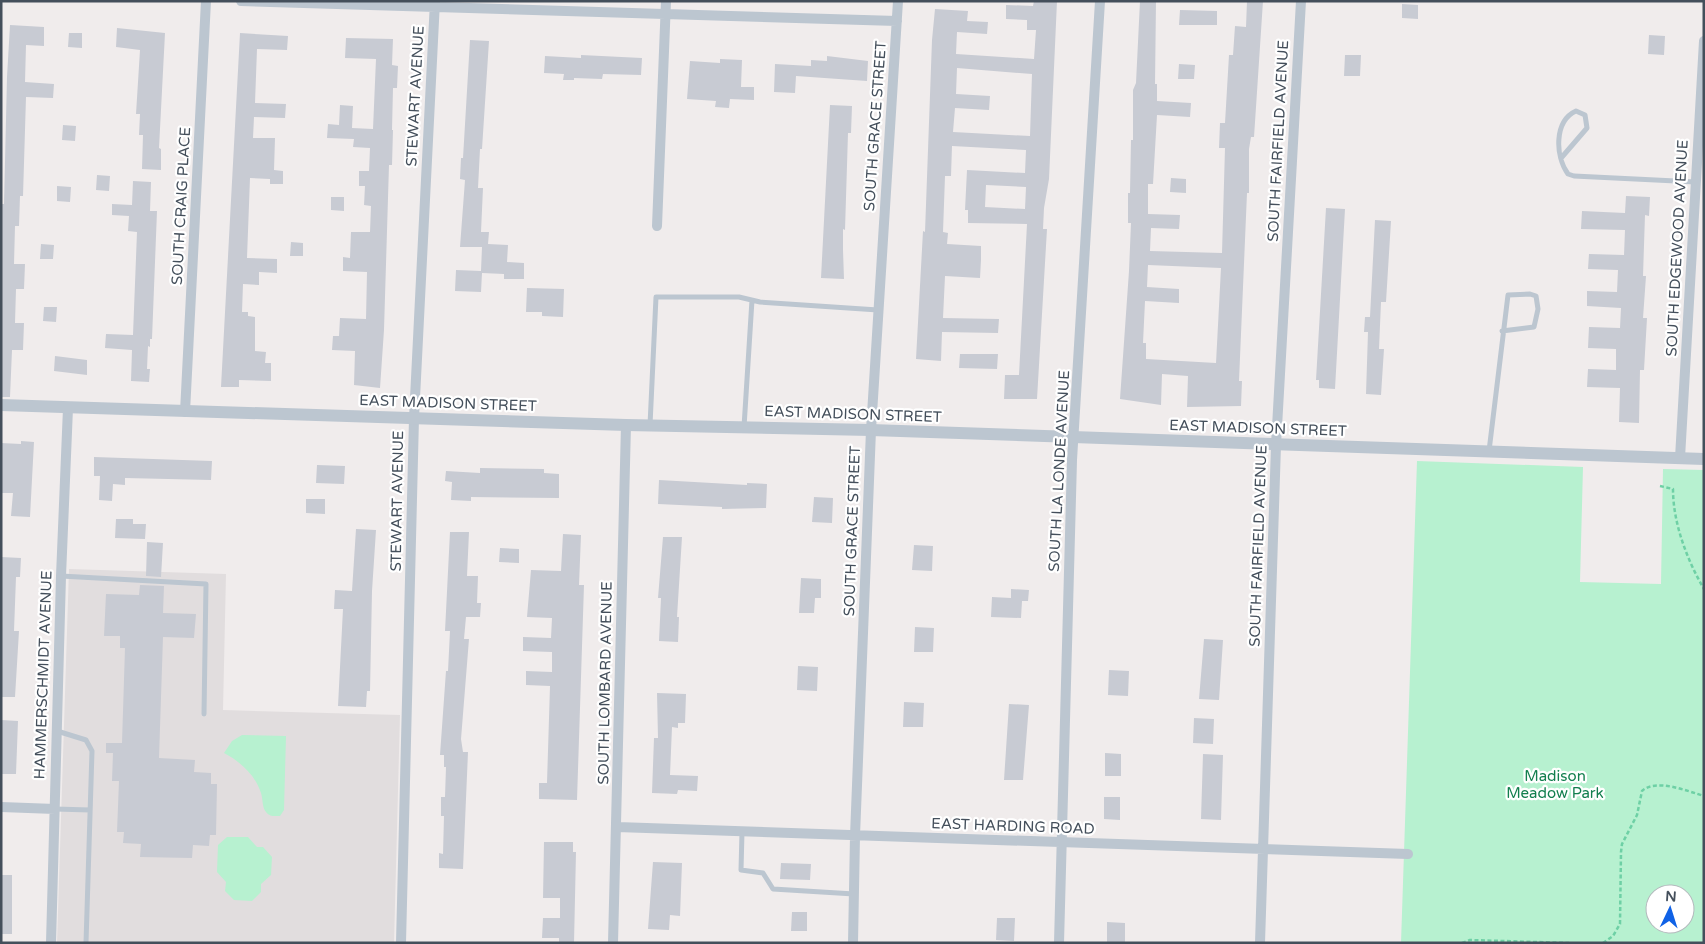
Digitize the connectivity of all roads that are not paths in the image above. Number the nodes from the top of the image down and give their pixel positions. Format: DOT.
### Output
graph roads {
  1 [pos="206,1"];
  2 [pos="240,1"];
  3 [pos="666,1"];
  4 [pos="898,1"];
  5 [pos="1100,1"];
  6 [pos="1301,1"];
  7 [pos="435,4"];
  8 [pos="665,16"];
  9 [pos="897,21"];
  10 [pos="1704,41"];
  11 [pos="1562,157"];
  12 [pos="1696,182"];
  13 [pos="657,226"];
  14 [pos="752,300"];
  15 [pos="879,310"];
  16 [pos="1502,331"];
  17 [pos="1,405"];
  18 [pos="68,408"];
  19 [pos="185,412"];
  20 [pos="414,418"];
  21 [pos="626,425"];
  22 [pos="650,425"];
  23 [pos="744,427"];
  24 [pos="871,430"];
  25 [pos="1075,438"];
  26 [pos="1276,445"];
  27 [pos="1489,452"];
  28 [pos="1680,458"];
  29 [pos="1704,459"];
  30 [pos="61,576"];
  31 [pos="204,714"];
  32 [pos="57,731"];
  33 [pos="1,807"];
  34 [pos="55,809"];
  35 [pos="90,810"];
  36 [pos="617,827"];
  37 [pos="742,832"];
  38 [pos="855,836"];
  39 [pos="1063,843"];
  40 [pos="1263,849"];
  41 [pos="1408,854"];
  42 [pos="854,894"];
  43 [pos="50,943"];
  44 [pos="86,943"];
  45 [pos="401,943"];
  46 [pos="613,943"];
  47 [pos="853,943"];
  48 [pos="1059,943"];
  49 [pos="1260,943"];
  1 -- 19 [label="street, SOUTH CRAIG PLACE"];
  2 -- 7 [label="street"];
  3 -- 8 [label="street"];
  4 -- 9 [label="street, SOUTH GRACE STREET"];
  5 -- 25 [label="street, SOUTH LA LONDE AVENUE"];
  6 -- 26 [label="street, SOUTH FAIRFIELD AVENUE"];
  7 -- 8 [label="street"];
  7 -- 20 [label="street, STEWART AVENUE"];
  8 -- 9 [label="street"];
  8 -- 13 [label="street"];
  9 -- 15 [label="street, SOUTH GRACE STREET"];
  10 -- 12 [label="street, SOUTH EDGEWOOD AVENUE"];
  11 -- 11 [label="lane"];
  11 -- 12 [label="lane"];
  12 -- 28 [label="street, SOUTH EDGEWOOD AVENUE"];
  14 -- 15 [label="lane"];
  14 -- 22 [label="lane"];
  14 -- 23 [label="lane"];
  15 -- 24 [label="street, SOUTH GRACE STREET"];
  16 -- 16 [label="lane"];
  16 -- 27 [label="lane"];
  17 -- 18 [label="street, EAST MADISON STREET"];
  18 -- 19 [label="street, EAST MADISON STREET"];
  18 -- 30 [label="street, HAMMERSCHMIDT AVENUE"];
  19 -- 20 [label="street, EAST MADISON STREET"];
  20 -- 21 [label="street, EAST MADISON STREET"];
  20 -- 45 [label="street, STEWART AVENUE"];
  21 -- 22 [label="street, EAST MADISON STREET"];
  21 -- 36 [label="street, SOUTH LOMBARD AVENUE"];
  22 -- 23 [label="street, EAST MADISON STREET"];
  23 -- 24 [label="street, EAST MADISON STREET"];
  24 -- 25 [label="street, EAST MADISON STREET"];
  24 -- 38 [label="street, SOUTH GRACE STREET"];
  25 -- 26 [label="street, EAST MADISON STREET"];
  25 -- 39 [label="street, SOUTH LA LONDE AVENUE"];
  26 -- 27 [label="street, EAST MADISON STREET"];
  26 -- 40 [label="street, SOUTH FAIRFIELD AVENUE"];
  27 -- 28 [label="street, EAST MADISON STREET"];
  28 -- 29 [label="street, EAST MADISON STREET"];
  30 -- 31 [label="lane"];
  30 -- 32 [label="street, HAMMERSCHMIDT AVENUE"];
  32 -- 34 [label="street, HAMMERSCHMIDT AVENUE"];
  32 -- 35 [label="lane"];
  33 -- 34 [label="street"];
  34 -- 35 [label="lane"];
  34 -- 43 [label="street, HAMMERSCHMIDT AVENUE"];
  35 -- 44 [label="lane"];
  36 -- 37 [label="street, EAST HARDING ROAD"];
  36 -- 46 [label="street, SOUTH LOMBARD AVENUE"];
  37 -- 38 [label="street, EAST HARDING ROAD"];
  37 -- 42 [label="lane"];
  38 -- 39 [label="street, EAST HARDING ROAD"];
  38 -- 42 [label="street, SOUTH GRACE STREET"];
  39 -- 40 [label="street, EAST HARDING ROAD"];
  39 -- 48 [label="street, SOUTH LA LONDE AVENUE"];
  40 -- 41 [label="street, EAST HARDING ROAD"];
  40 -- 49 [label="street, SOUTH FAIRFIELD AVENUE"];
  42 -- 47 [label="street, SOUTH GRACE STREET"];
}
